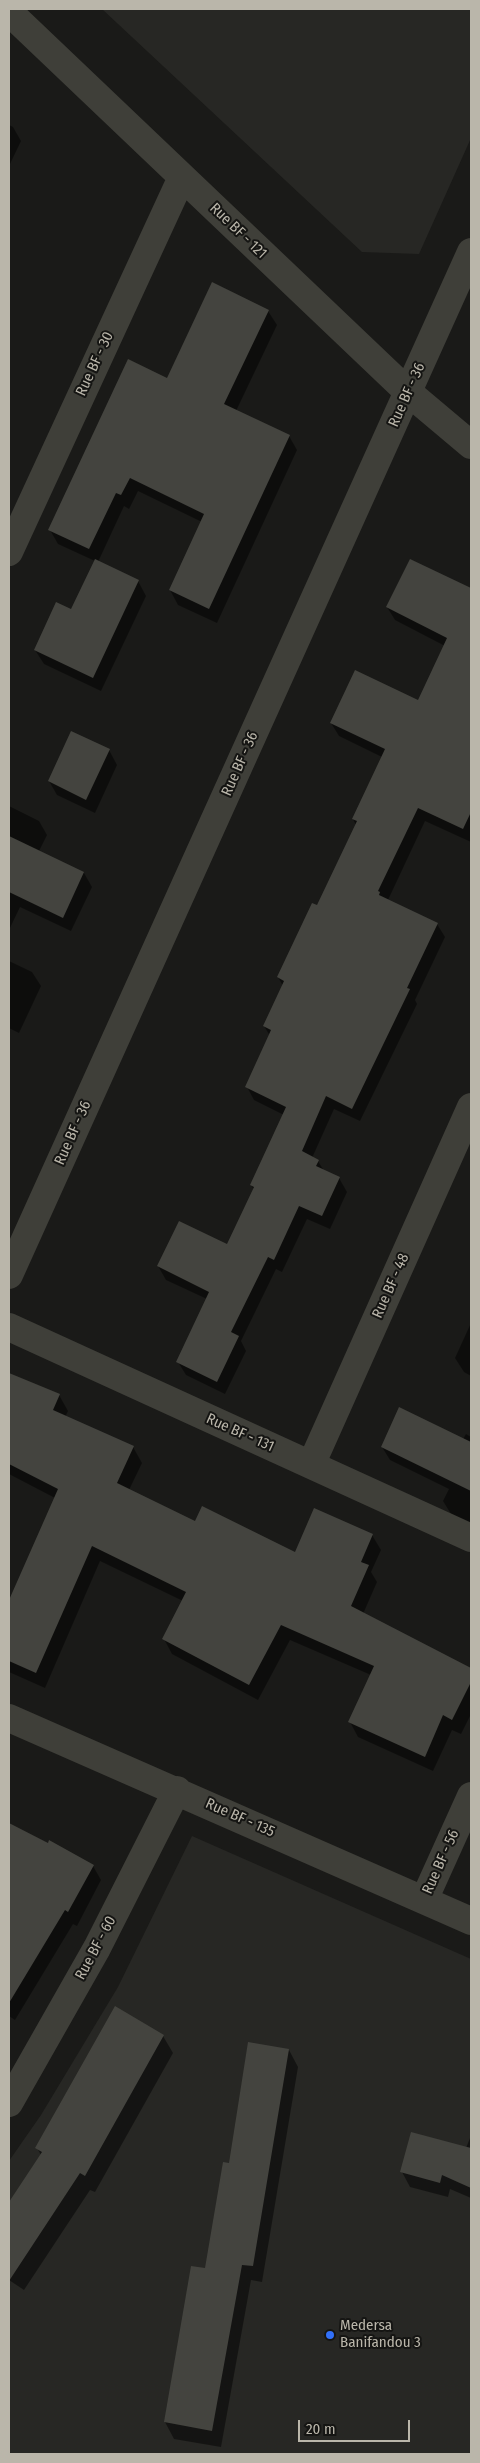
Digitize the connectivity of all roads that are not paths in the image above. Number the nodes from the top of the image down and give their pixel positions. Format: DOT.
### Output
graph roads {
  1 [pos="9,12"];
  2 [pos="182,177"];
  3 [pos="471,252"];
  4 [pos="408,392"];
  5 [pos="471,445"];
  6 [pos="9,552"];
  7 [pos="471,1107"];
  8 [pos="9,1276"];
  9 [pos="9,1327"];
  10 [pos="311,1465"];
  11 [pos="471,1538"];
  12 [pos="9,1718"];
  13 [pos="177,1790"];
  14 [pos="471,1796"];
  15 [pos="424,1900"];
  16 [pos="471,1921"];
  17 [pos="9,2103"];
  1 -- 2 [label="street, Rue BF - 121"];
  2 -- 4 [label="street, Rue BF - 121"];
  2 -- 6 [label="street, Rue BF - 30"];
  3 -- 4 [label="street, Rue BF - 36"];
  4 -- 5 [label="street, Rue BF - 121"];
  4 -- 8 [label="street, Rue BF - 36"];
  7 -- 10 [label="street, Rue BF - 48"];
  9 -- 10 [label="street, Rue BF - 131"];
  10 -- 11 [label="street, Rue BF - 131"];
  12 -- 13 [label="street, Rue BF - 135"];
  13 -- 15 [label="street, Rue BF - 135"];
  13 -- 17 [label="street, Rue BF - 60"];
  14 -- 15 [label="street, Rue BF - 56"];
  15 -- 16 [label="street, Rue BF - 135"];
}
